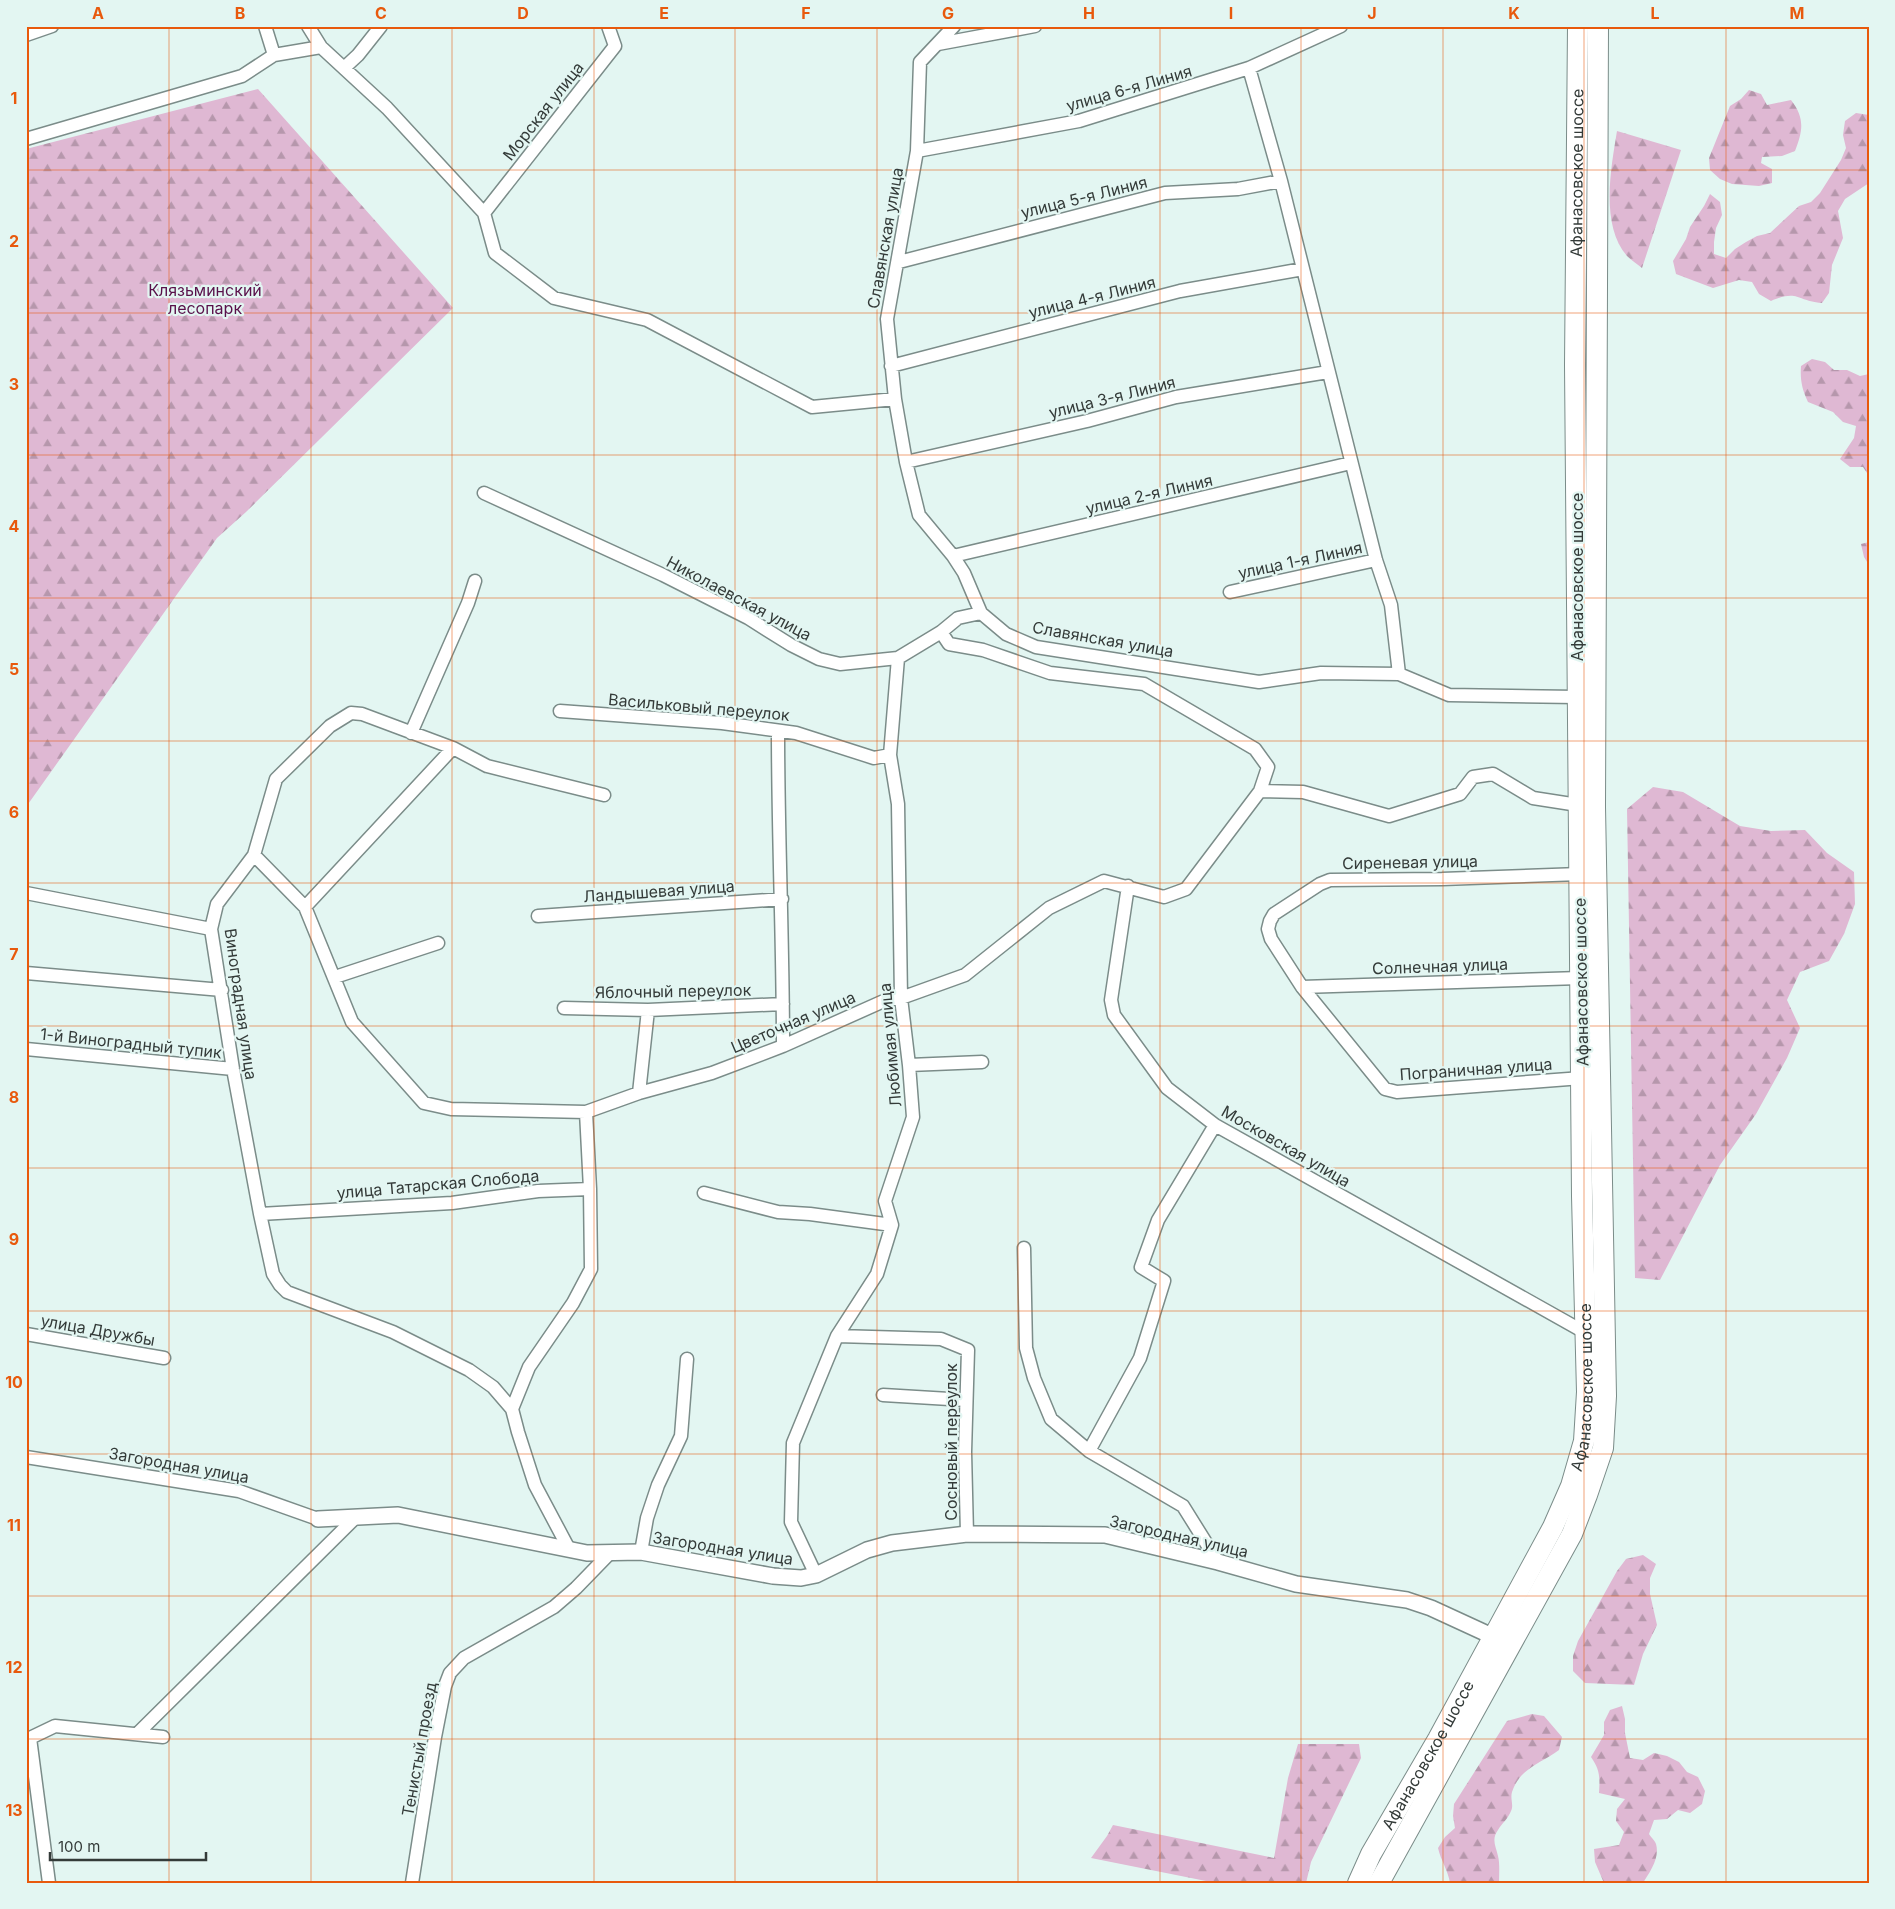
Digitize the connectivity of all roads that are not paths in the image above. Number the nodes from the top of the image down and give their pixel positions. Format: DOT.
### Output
graph roads {
  1 [pos="52,26"];
  2 [pos="265,26"];
  3 [pos="308,26"];
  4 [pos="381,26"];
  5 [pos="608,26"];
  6 [pos="954,26"];
  7 [pos="1035,26"];
  8 [pos="1342,26"];
  9 [pos="1578,26"];
  10 [pos="1598,26"];
  11 [pos="26,35"];
  12 [pos="938,44"];
  13 [pos="321,47"];
  14 [pos="274,55"];
  15 [pos="344,68"];
  16 [pos="1249,68"];
  17 [pos="26,139"];
  18 [pos="917,151"];
  19 [pos="1280,181"];
  20 [pos="484,213"];
  21 [pos="899,262"];
  22 [pos="1303,268"];
  23 [pos="891,366"];
  24 [pos="1328,372"];
  25 [pos="895,399"];
  26 [pos="906,462"];
  27 [pos="1351,463"];
  28 [pos="484,493"];
  29 [pos="953,556"];
  30 [pos="1376,560"];
  31 [pos="475,581"];
  32 [pos="1230,592"];
  33 [pos="981,612"];
  34 [pos="940,632"];
  35 [pos="898,658"];
  36 [pos="1399,674"];
  37 [pos="1577,697"];
  38 [pos="560,711"];
  39 [pos="778,731"];
  40 [pos="411,733"];
  41 [pos="453,748"];
  42 [pos="890,755"];
  43 [pos="1260,791"];
  44 [pos="604,795"];
  45 [pos="1578,805"];
  46 [pos="254,855"];
  47 [pos="1580,874"];
  48 [pos="1128,886"];
  49 [pos="26,893"];
  50 [pos="782,899"];
  51 [pos="305,908"];
  52 [pos="538,916"];
  53 [pos="212,929"];
  54 [pos="438,943"];
  55 [pos="26,973"];
  56 [pos="335,977"];
  57 [pos="1580,978"];
  58 [pos="1302,987"];
  59 [pos="222,990"];
  60 [pos="900,998"];
  61 [pos="783,1004"];
  62 [pos="564,1008"];
  63 [pos="648,1010"];
  64 [pos="783,1046"];
  65 [pos="26,1049"];
  66 [pos="982,1062"];
  67 [pos="909,1066"];
  68 [pos="233,1069"];
  69 [pos="1582,1078"];
  70 [pos="640,1093"];
  71 [pos="586,1112"];
  72 [pos="1215,1125"];
  73 [pos="590,1189"];
  74 [pos="704,1193"];
  75 [pos="260,1214"];
  76 [pos="892,1225"];
  77 [pos="1024,1248"];
  78 [pos="1586,1333"];
  79 [pos="26,1334"];
  80 [pos="837,1336"];
  81 [pos="164,1358"];
  82 [pos="687,1358"];
  83 [pos="883,1395"];
  84 [pos="966,1400"];
  85 [pos="512,1409"];
  86 [pos="1089,1451"];
  87 [pos="26,1457"];
  88 [pos="356,1517"];
  89 [pos="318,1519"];
  90 [pos="967,1534"];
  91 [pos="569,1549"];
  92 [pos="641,1552"];
  93 [pos="610,1553"];
  94 [pos="1218,1562"];
  95 [pos="816,1575"];
  96 [pos="1494,1637"];
  97 [pos="137,1734"];
  98 [pos="28,1737"];
  99 [pos="163,1737"];
  100 [pos="49,1883"];
  101 [pos="412,1883"];
  102 [pos="1358,1883"];
  103 [pos="1379,1883"];
  1 -- 11 [label="street"];
  2 -- 14 [label="street"];
  3 -- 13 [label="street"];
  4 -- 15 [label="street"];
  5 -- 20 [label="street, Морская улица"];
  6 -- 12 [label="street, Славянская улица"];
  7 -- 12 [label="street"];
  8 -- 16 [label="street, улица 6-я Линия"];
  9 -- 37 [label="main road, Афанасовское шоссе"];
  10 -- 103 [label="main road, Афанасовское шоссе"];
  12 -- 18 [label="street, Славянская улица"];
  13 -- 14 [label="street"];
  13 -- 15 [label="street"];
  14 -- 17 [label="street"];
  15 -- 20 [label="street"];
  16 -- 18 [label="street, улица 6-я Линия"];
  16 -- 19 [label="street"];
  18 -- 21 [label="street, Славянская улица"];
  19 -- 21 [label="street, улица 5-я Линия"];
  19 -- 22 [label="street"];
  20 -- 25 [label="street"];
  21 -- 23 [label="street, Славянская улица"];
  22 -- 23 [label="street, улица 4-я Линия"];
  22 -- 24 [label="street"];
  23 -- 25 [label="street, Славянская улица"];
  24 -- 26 [label="street, улица 3-я Линия"];
  24 -- 27 [label="street"];
  25 -- 26 [label="street, Славянская улица"];
  26 -- 29 [label="street, Славянская улица"];
  27 -- 29 [label="street, улица 2-я Линия"];
  27 -- 30 [label="street"];
  28 -- 35 [label="street, Николаевская улица"];
  29 -- 33 [label="street, Славянская улица"];
  30 -- 32 [label="street, улица 1-я Линия"];
  30 -- 36 [label="street"];
  31 -- 40 [label="street"];
  33 -- 34 [label="street, Николаевская улица"];
  33 -- 36 [label="street, Славянская улица"];
  34 -- 35 [label="street, Николаевская улица"];
  34 -- 43 [label="street, Цветочная улица"];
  35 -- 42 [label="street, Любимая улица"];
  36 -- 37 [label="street, Славянская улица"];
  37 -- 45 [label="main road, Афанасовское шоссе"];
  38 -- 39 [label="street, Васильковый переулок"];
  39 -- 42 [label="street, Васильковый переулок"];
  39 -- 50 [label="street"];
  40 -- 41 [label="street, Виноградная улица"];
  40 -- 46 [label="street, Виноградная улица"];
  41 -- 44 [label="street, Виноградная улица"];
  41 -- 51 [label="street"];
  42 -- 60 [label="street, Любимая улица"];
  43 -- 45 [label="street"];
  43 -- 48 [label="street, Цветочная улица"];
  45 -- 47 [label="main road, Афанасовское шоссе"];
  46 -- 51 [label="street"];
  46 -- 53 [label="street, Виноградная улица"];
  47 -- 57 [label="main road, Афанасовское шоссе"];
  47 -- 58 [label="street, Сиреневая улица"];
  48 -- 60 [label="street, Цветочная улица"];
  48 -- 72 [label="street, Московская улица"];
  49 -- 53 [label="street"];
  50 -- 52 [label="street, Ландышевая улица"];
  50 -- 61 [label="street"];
  51 -- 56 [label="street"];
  53 -- 59 [label="street, Виноградная улица"];
  54 -- 56 [label="street"];
  55 -- 59 [label="street"];
  56 -- 71 [label="street"];
  57 -- 58 [label="street, Солнечная улица"];
  57 -- 69 [label="main road, Афанасовское шоссе"];
  58 -- 69 [label="street, Пограничная улица"];
  59 -- 68 [label="street, Виноградная улица"];
  60 -- 64 [label="street, Цветочная улица"];
  60 -- 67 [label="street, Любимая улица"];
  61 -- 63 [label="street, Яблочный переулок"];
  61 -- 64 [label="street"];
  62 -- 63 [label="street, Яблочный переулок"];
  63 -- 70 [label="street"];
  64 -- 70 [label="street, Цветочная улица"];
  65 -- 68 [label="street, 1-й Виноградный тупик"];
  66 -- 67 [label="street"];
  67 -- 76 [label="street, Любимая улица"];
  68 -- 75 [label="street, Виноградная улица"];
  69 -- 78 [label="main road, Афанасовское шоссе"];
  70 -- 71 [label="street, Цветочная улица"];
  71 -- 73 [label="street"];
  72 -- 78 [label="street, Московская улица"];
  72 -- 86 [label="street"];
  73 -- 75 [label="street, улица Татарская Слобода"];
  73 -- 85 [label="street"];
  74 -- 76 [label="street"];
  75 -- 85 [label="street, Виноградная улица"];
  76 -- 80 [label="street"];
  77 -- 86 [label="street"];
  78 -- 96 [label="main road, Афанасовское шоссе"];
  79 -- 81 [label="street, улица Дружбы"];
  80 -- 84 [label="street, Сосновый переулок"];
  80 -- 95 [label="street"];
  82 -- 92 [label="street"];
  83 -- 84 [label="street"];
  84 -- 90 [label="street, Сосновый переулок"];
  85 -- 91 [label="street"];
  86 -- 94 [label="street"];
  87 -- 89 [label="street, Загородная улица"];
  88 -- 89 [label="street, Загородная улица"];
  88 -- 91 [label="street, Загородная улица"];
  88 -- 97 [label="street"];
  90 -- 94 [label="street, Загородная улица"];
  90 -- 95 [label="street, Загородная улица"];
  91 -- 93 [label="street, Загородная улица"];
  92 -- 93 [label="street, Загородная улица"];
  92 -- 95 [label="street, Загородная улица"];
  93 -- 101 [label="street, Тенистый проезд"];
  94 -- 96 [label="street, Загородная улица"];
  96 -- 102 [label="main road, Афанасовское шоссе"];
  97 -- 98 [label="street"];
  97 -- 99 [label="street"];
  98 -- 100 [label="street"];
}
